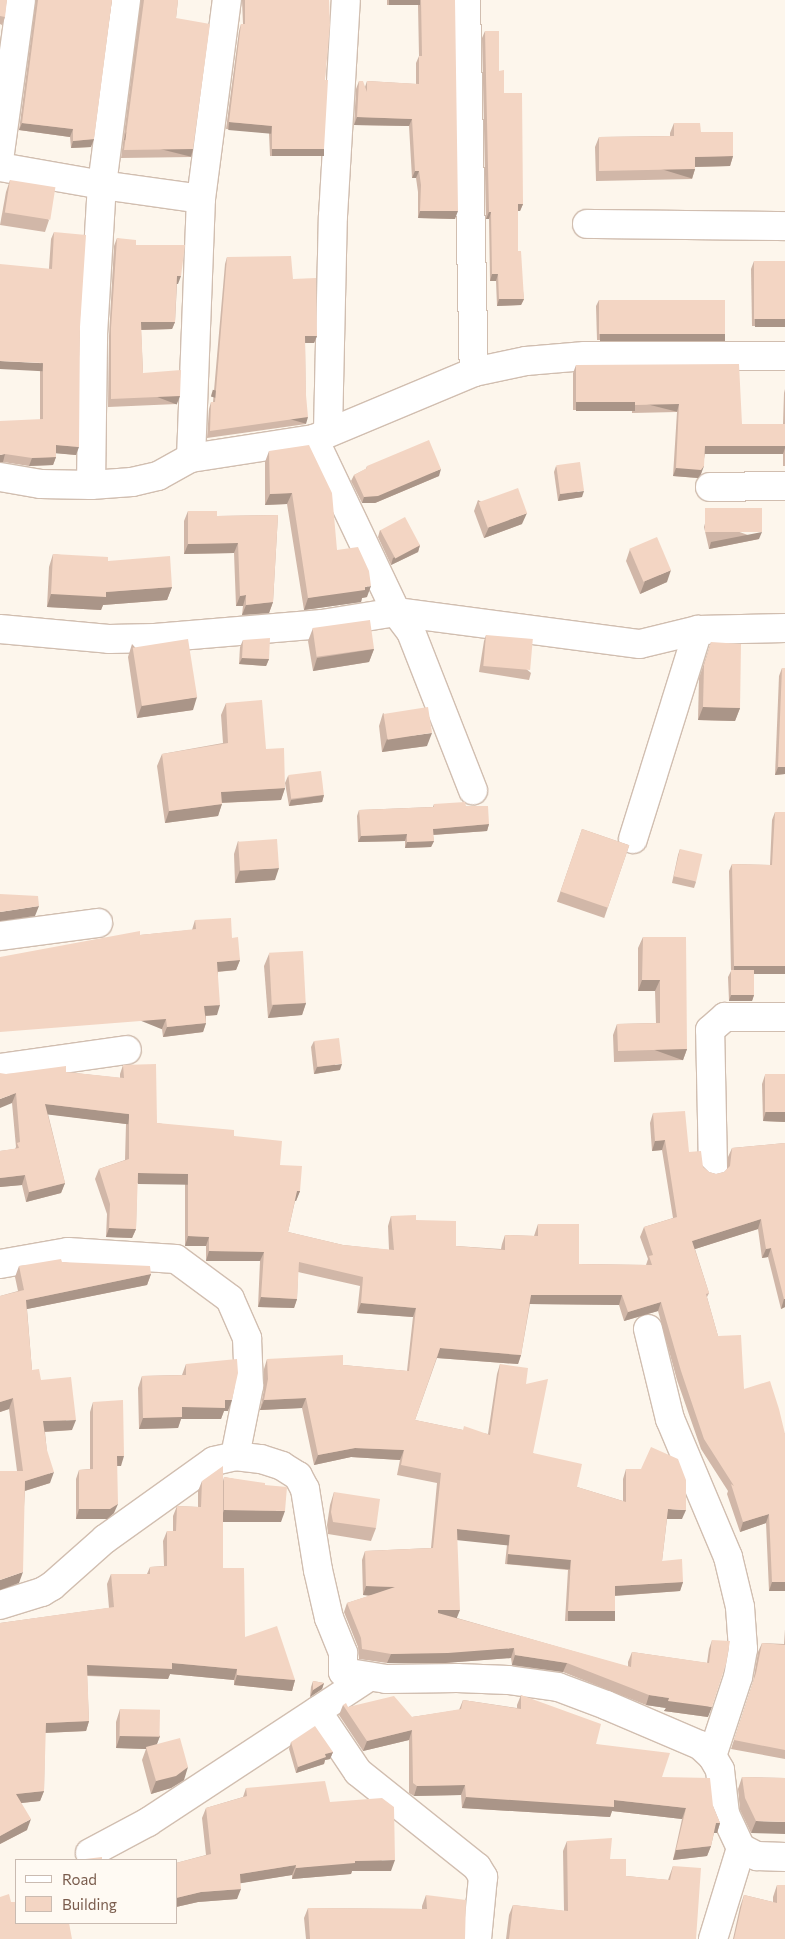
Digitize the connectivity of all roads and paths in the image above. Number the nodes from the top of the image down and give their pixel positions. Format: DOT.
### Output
graph roads {
  1 [pos="21,0"];
  2 [pos="126,0"];
  3 [pos="227,0"];
  4 [pos="346,0"];
  5 [pos="466,0"];
  6 [pos="0,152"];
  7 [pos="0,167"];
  8 [pos="102,185"];
  9 [pos="201,199"];
  10 [pos="587,224"];
  11 [pos="785,226"];
  12 [pos="785,356"];
  13 [pos="474,372"];
  14 [pos="321,436"];
  15 [pos="192,458"];
  16 [pos="0,477"];
  17 [pos="91,485"];
  18 [pos="785,486"];
  19 [pos="710,487"];
  20 [pos="396,612"];
  21 [pos="785,628"];
  22 [pos="0,629"];
  23 [pos="698,630"];
  24 [pos="473,790"];
  25 [pos="633,839"];
  26 [pos="98,923"];
  27 [pos="0,936"];
  28 [pos="785,1016"];
  29 [pos="127,1050"];
  30 [pos="0,1068"];
  31 [pos="714,1168"];
  32 [pos="0,1264"];
  33 [pos="648,1329"];
  34 [pos="235,1456"];
  35 [pos="0,1605"];
  36 [pos="369,1677"];
  37 [pos="316,1711"];
  38 [pos="712,1756"];
  39 [pos="741,1848"];
  40 [pos="90,1853"];
  41 [pos="785,1857"];
  42 [pos="477,1939"];
  43 [pos="713,1939"];
  1 -- 6 [label="street"];
  2 -- 8 [label="street"];
  3 -- 9 [label="street"];
  4 -- 14 [label="street"];
  5 -- 13 [label="street"];
  7 -- 8 [label="street"];
  8 -- 9 [label="street"];
  8 -- 17 [label="street"];
  9 -- 15 [label="street"];
  10 -- 11 [label="street"];
  12 -- 13 [label="street"];
  13 -- 14 [label="street"];
  14 -- 15 [label="street"];
  14 -- 20 [label="street"];
  15 -- 17 [label="street"];
  16 -- 17 [label="street"];
  18 -- 19 [label="street"];
  20 -- 22 [label="street"];
  20 -- 23 [label="street"];
  20 -- 24 [label="street"];
  21 -- 23 [label="street"];
  23 -- 25 [label="street"];
  26 -- 27 [label="street"];
  28 -- 31 [label="street"];
  29 -- 30 [label="street"];
  32 -- 34 [label="street"];
  33 -- 38 [label="street"];
  34 -- 35 [label="street"];
  34 -- 36 [label="street"];
  36 -- 37 [label="street"];
  36 -- 38 [label="street"];
  37 -- 40 [label="street"];
  37 -- 42 [label="street"];
  38 -- 39 [label="street"];
  39 -- 41 [label="street"];
  39 -- 43 [label="street"];
}
